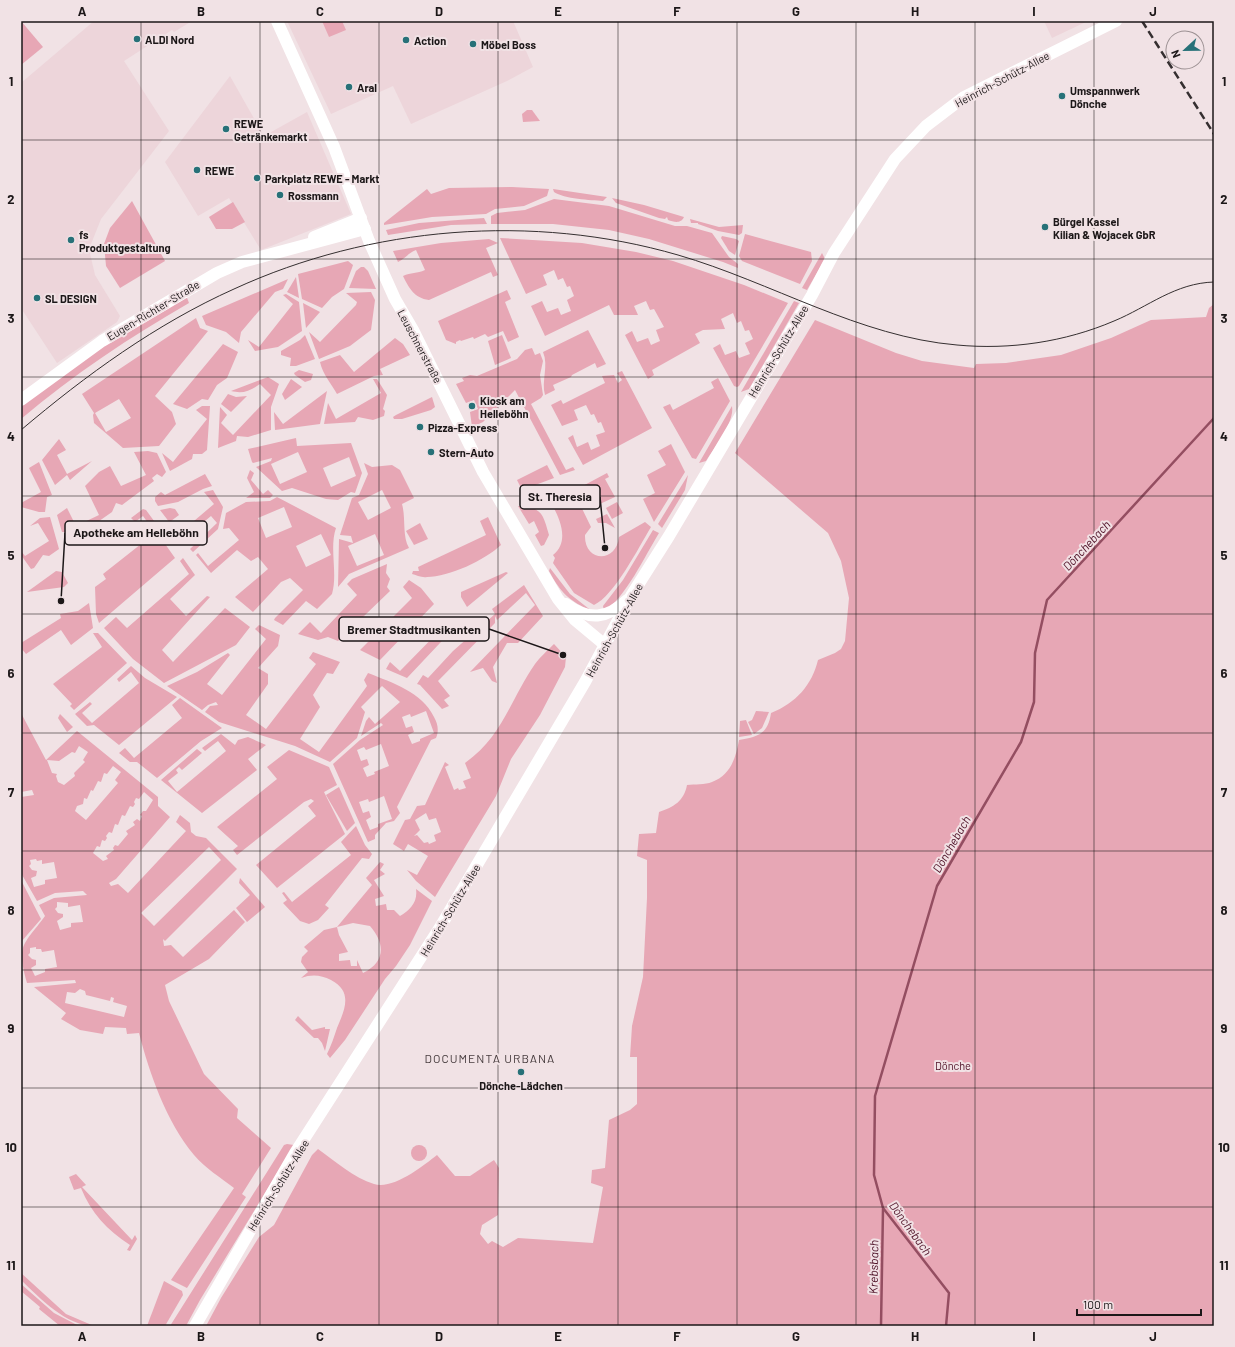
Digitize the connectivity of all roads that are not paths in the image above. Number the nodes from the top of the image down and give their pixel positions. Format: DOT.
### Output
graph roads {
  1 [pos="277,21"];
  2 [pos="1116,21"];
  3 [pos="363,224"];
  4 [pos="21,400"];
  5 [pos="631,596"];
  6 [pos="558,599"];
  7 [pos="605,645"];
  8 [pos="195,1326"];
  1 -- 3 [label="main road, Leuschnerstraße"];
  2 -- 5 [label="main road, Heinrich-Schütz-Allee"];
  3 -- 4 [label="main road, Eugen-Richter-Straße"];
  3 -- 6 [label="main road, Leuschnerstraße"];
  5 -- 6 [label="main road"];
  5 -- 7 [label="main road, Heinrich-Schütz-Allee"];
  6 -- 7 [label="main road, Leuschnerstraße"];
  7 -- 8 [label="main road, Heinrich-Schütz-Allee"];
}
